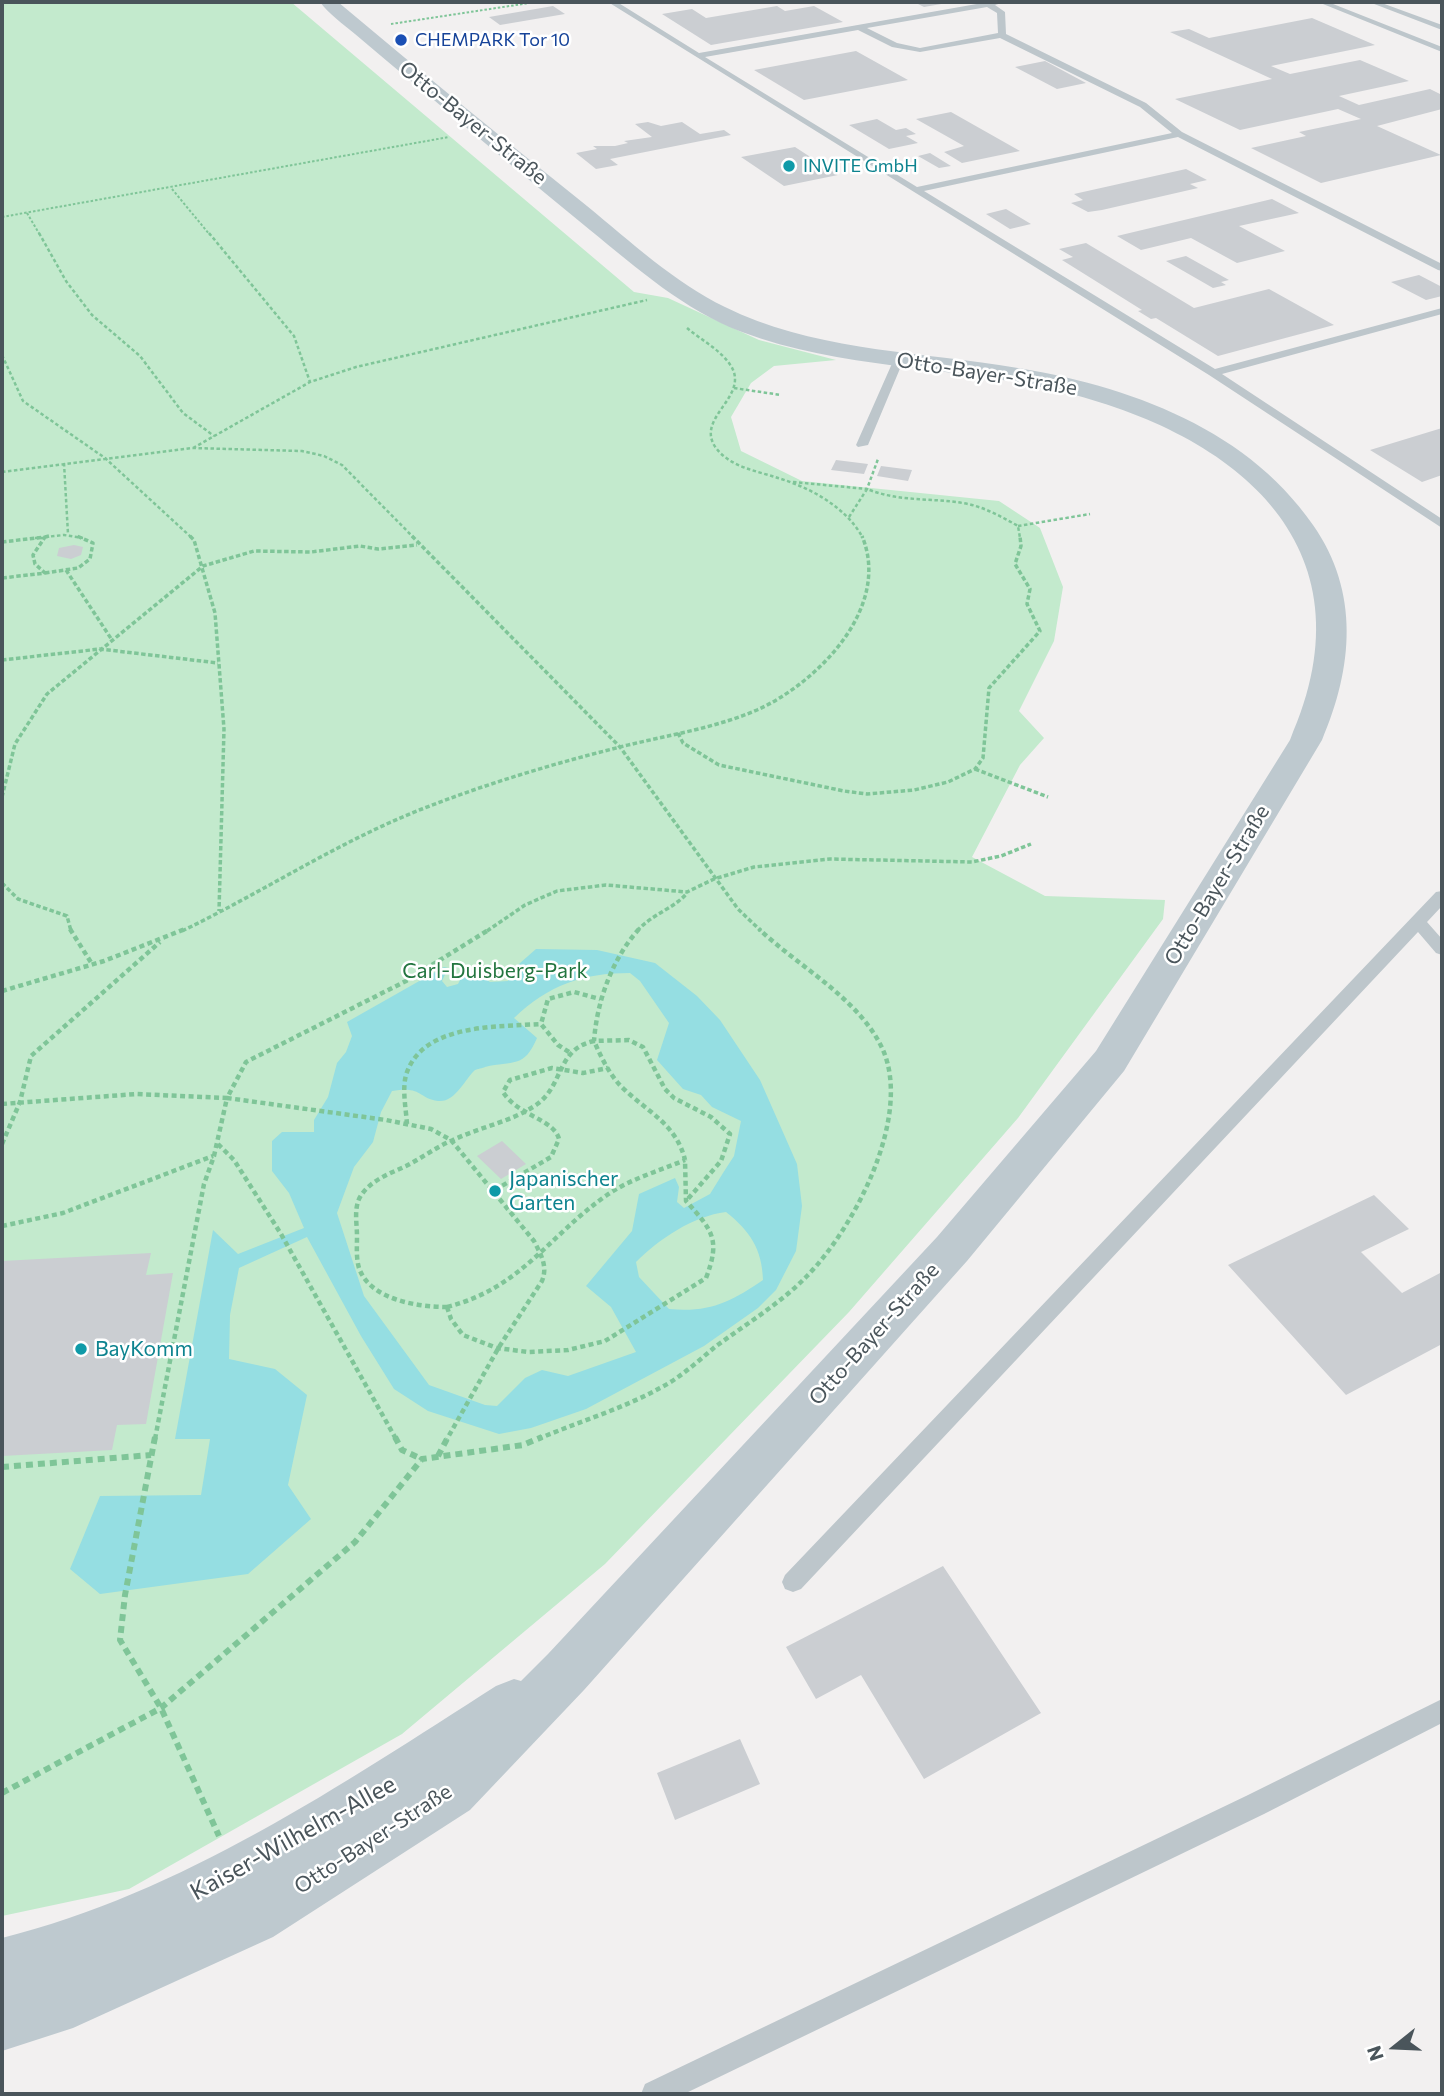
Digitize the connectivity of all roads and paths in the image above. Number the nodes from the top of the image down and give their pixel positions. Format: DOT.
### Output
graph roads {
  1 [pos="328,2"];
  2 [pos="536,2"];
  3 [pos="612,2"];
  4 [pos="1001,2"];
  5 [pos="1322,2"];
  6 [pos="1373,2"];
  7 [pos="988,4"];
  8 [pos="859,27"];
  9 [pos="1442,28"];
  10 [pos="360,29"];
  11 [pos="1001,35"];
  12 [pos="1442,50"];
  13 [pos="698,56"];
  14 [pos="1179,134"];
  15 [pos="458,135"];
  16 [pos="172,188"];
  17 [pos="918,190"];
  18 [pos="27,213"];
  19 [pos="2,217"];
  20 [pos="1442,268"];
  21 [pos="643,291"];
  22 [pos="1442,311"];
  23 [pos="683,325"];
  24 [pos="2,355"];
  25 [pos="899,359"];
  26 [pos="1213,373"];
  27 [pos="310,382"];
  28 [pos="734,388"];
  29 [pos="781,395"];
  30 [pos="214,436"];
  31 [pos="862,445"];
  32 [pos="192,448"];
  33 [pos="882,448"];
  34 [pos="105,458"];
  35 [pos="64,463"];
  36 [pos="2,472"];
  37 [pos="791,482"];
  38 [pos="867,489"];
  39 [pos="1090,514"];
  40 [pos="849,517"];
  41 [pos="1442,524"];
  42 [pos="1018,526"];
  43 [pos="68,534"];
  44 [pos="46,537"];
  45 [pos="2,542"];
  46 [pos="418,545"];
  47 [pos="203,566"];
  48 [pos="66,570"];
  49 [pos="45,573"];
  50 [pos="2,578"];
  51 [pos="112,640"];
  52 [pos="100,649"];
  53 [pos="2,660"];
  54 [pos="218,663"];
  55 [pos="678,733"];
  56 [pos="620,747"];
  57 [pos="975,769"];
  58 [pos="2,797"];
  59 [pos="1048,797"];
  60 [pos="1031,844"];
  61 [pos="714,879"];
  62 [pos="2,883"];
  63 [pos="687,892"];
  64 [pos="1442,896"];
  65 [pos="219,912"];
  66 [pos="1418,922"];
  67 [pos="163,939"];
  68 [pos="1442,949"];
  69 [pos="93,964"];
  70 [pos="2,991"];
  71 [pos="600,999"];
  72 [pos="541,1024"];
  73 [pos="594,1041"];
  74 [pos="569,1052"];
  75 [pos="608,1068"];
  76 [pos="561,1069"];
  77 [pos="227,1098"];
  78 [pos="20,1102"];
  79 [pos="2,1104"];
  80 [pos="522,1112"];
  81 [pos="407,1124"];
  82 [pos="452,1140"];
  83 [pos="2,1144"];
  84 [pos="217,1144"];
  85 [pos="214,1156"];
  86 [pos="685,1160"];
  87 [pos="495,1190"];
  88 [pos="686,1201"];
  89 [pos="2,1226"];
  90 [pos="541,1255"];
  91 [pos="447,1307"];
  92 [pos="498,1348"];
  93 [pos="150,1455"];
  94 [pos="438,1456"];
  95 [pos="422,1459"];
  96 [pos="2,1467"];
  97 [pos="793,1583"];
  98 [pos="566,1672"];
  99 [pos="160,1708"];
  100 [pos="1442,1711"];
  101 [pos="2,1793"];
  102 [pos="237,1873"];
  103 [pos="2,1966"];
  104 [pos="2,2022"];
  105 [pos="655,2094"];
  1 -- 10 [label="street, Otto-Bayer-Straße"];
  2 -- 10 [label="path"];
  3 -- 13 [label="lane"];
  4 -- 7 [label="lane"];
  5 -- 12 [label="lane"];
  6 -- 9 [label="lane"];
  7 -- 8 [label="lane"];
  7 -- 11 [label="lane"];
  8 -- 11 [label="lane"];
  8 -- 13 [label="lane"];
  10 -- 25 [label="street, Otto-Bayer-Straße"];
  11 -- 14 [label="lane"];
  13 -- 17 [label="lane"];
  14 -- 17 [label="lane"];
  14 -- 20 [label="lane"];
  15 -- 16 [label="path"];
  16 -- 18 [label="path"];
  16 -- 27 [label="path"];
  17 -- 26 [label="lane"];
  18 -- 19 [label="path"];
  18 -- 30 [label="path"];
  21 -- 27 [label="path"];
  22 -- 26 [label="lane"];
  23 -- 28 [label="path"];
  24 -- 34 [label="path"];
  25 -- 31 [label="lane"];
  25 -- 98 [label="street, Otto-Bayer-Straße"];
  26 -- 41 [label="lane"];
  27 -- 30 [label="path"];
  28 -- 29 [label="path"];
  28 -- 37 [label="path"];
  30 -- 32 [label="path"];
  32 -- 34 [label="path"];
  32 -- 46 [label="path"];
  33 -- 38 [label="path"];
  34 -- 35 [label="path"];
  34 -- 47 [label="path"];
  35 -- 36 [label="path"];
  35 -- 43 [label="path"];
  37 -- 38 [label="path"];
  37 -- 40 [label="path"];
  38 -- 40 [label="path"];
  38 -- 42 [label="path"];
  39 -- 42 [label="path"];
  40 -- 55 [label="path"];
  42 -- 57 [label="path"];
  43 -- 44 [label="path"];
  43 -- 48 [label="path"];
  44 -- 45 [label="path"];
  44 -- 49 [label="path"];
  46 -- 47 [label="path"];
  46 -- 56 [label="path"];
  47 -- 51 [label="path"];
  47 -- 54 [label="path"];
  48 -- 49 [label="path"];
  48 -- 51 [label="path"];
  49 -- 50 [label="path"];
  51 -- 52 [label="path"];
  52 -- 53 [label="path"];
  52 -- 54 [label="path"];
  52 -- 58 [label="path"];
  54 -- 65 [label="path"];
  55 -- 56 [label="path"];
  55 -- 57 [label="path"];
  56 -- 61 [label="path"];
  56 -- 65 [label="path"];
  57 -- 59 [label="path"];
  60 -- 61 [label="path"];
  61 -- 63 [label="path"];
  61 -- 94 [label="path"];
  62 -- 69 [label="path"];
  63 -- 71 [label="path"];
  63 -- 77 [label="path"];
  64 -- 66 [label="lane"];
  65 -- 67 [label="path"];
  66 -- 68 [label="lane"];
  66 -- 97 [label="lane"];
  67 -- 69 [label="path"];
  67 -- 78 [label="path"];
  69 -- 70 [label="path"];
  71 -- 72 [label="path"];
  71 -- 73 [label="path"];
  72 -- 74 [label="path"];
  72 -- 81 [label="path"];
  73 -- 74 [label="path"];
  73 -- 75 [label="path"];
  73 -- 88 [label="path"];
  74 -- 76 [label="path"];
  75 -- 76 [label="path"];
  75 -- 86 [label="path"];
  76 -- 80 [label="path"];
  76 -- 80 [label="path"];
  77 -- 78 [label="path"];
  77 -- 81 [label="path"];
  77 -- 84 [label="path"];
  78 -- 79 [label="path"];
  78 -- 83 [label="path"];
  80 -- 82 [label="path"];
  80 -- 87 [label="path"];
  81 -- 82 [label="path"];
  82 -- 87 [label="path"];
  82 -- 91 [label="path"];
  84 -- 85 [label="path"];
  84 -- 95 [label="path"];
  85 -- 89 [label="path"];
  85 -- 93 [label="path"];
  86 -- 88 [label="path"];
  86 -- 90 [label="path"];
  87 -- 90 [label="path"];
  88 -- 92 [label="path"];
  90 -- 91 [label="path"];
  90 -- 92 [label="path"];
  91 -- 92 [label="path"];
  92 -- 94 [label="path"];
  93 -- 96 [label="path"];
  93 -- 99 [label="path"];
  94 -- 95 [label="path"];
  95 -- 99 [label="path"];
  98 -- 102 [label="street, Kaiser-Wilhelm-Allee"];
  98 -- 104 [label="street, Otto-Bayer-Straße"];
  99 -- 101 [label="path"];
  99 -- 102 [label="path"];
  100 -- 105 [label="lane"];
  102 -- 103 [label="street, Kaiser-Wilhelm-Allee"];
}
